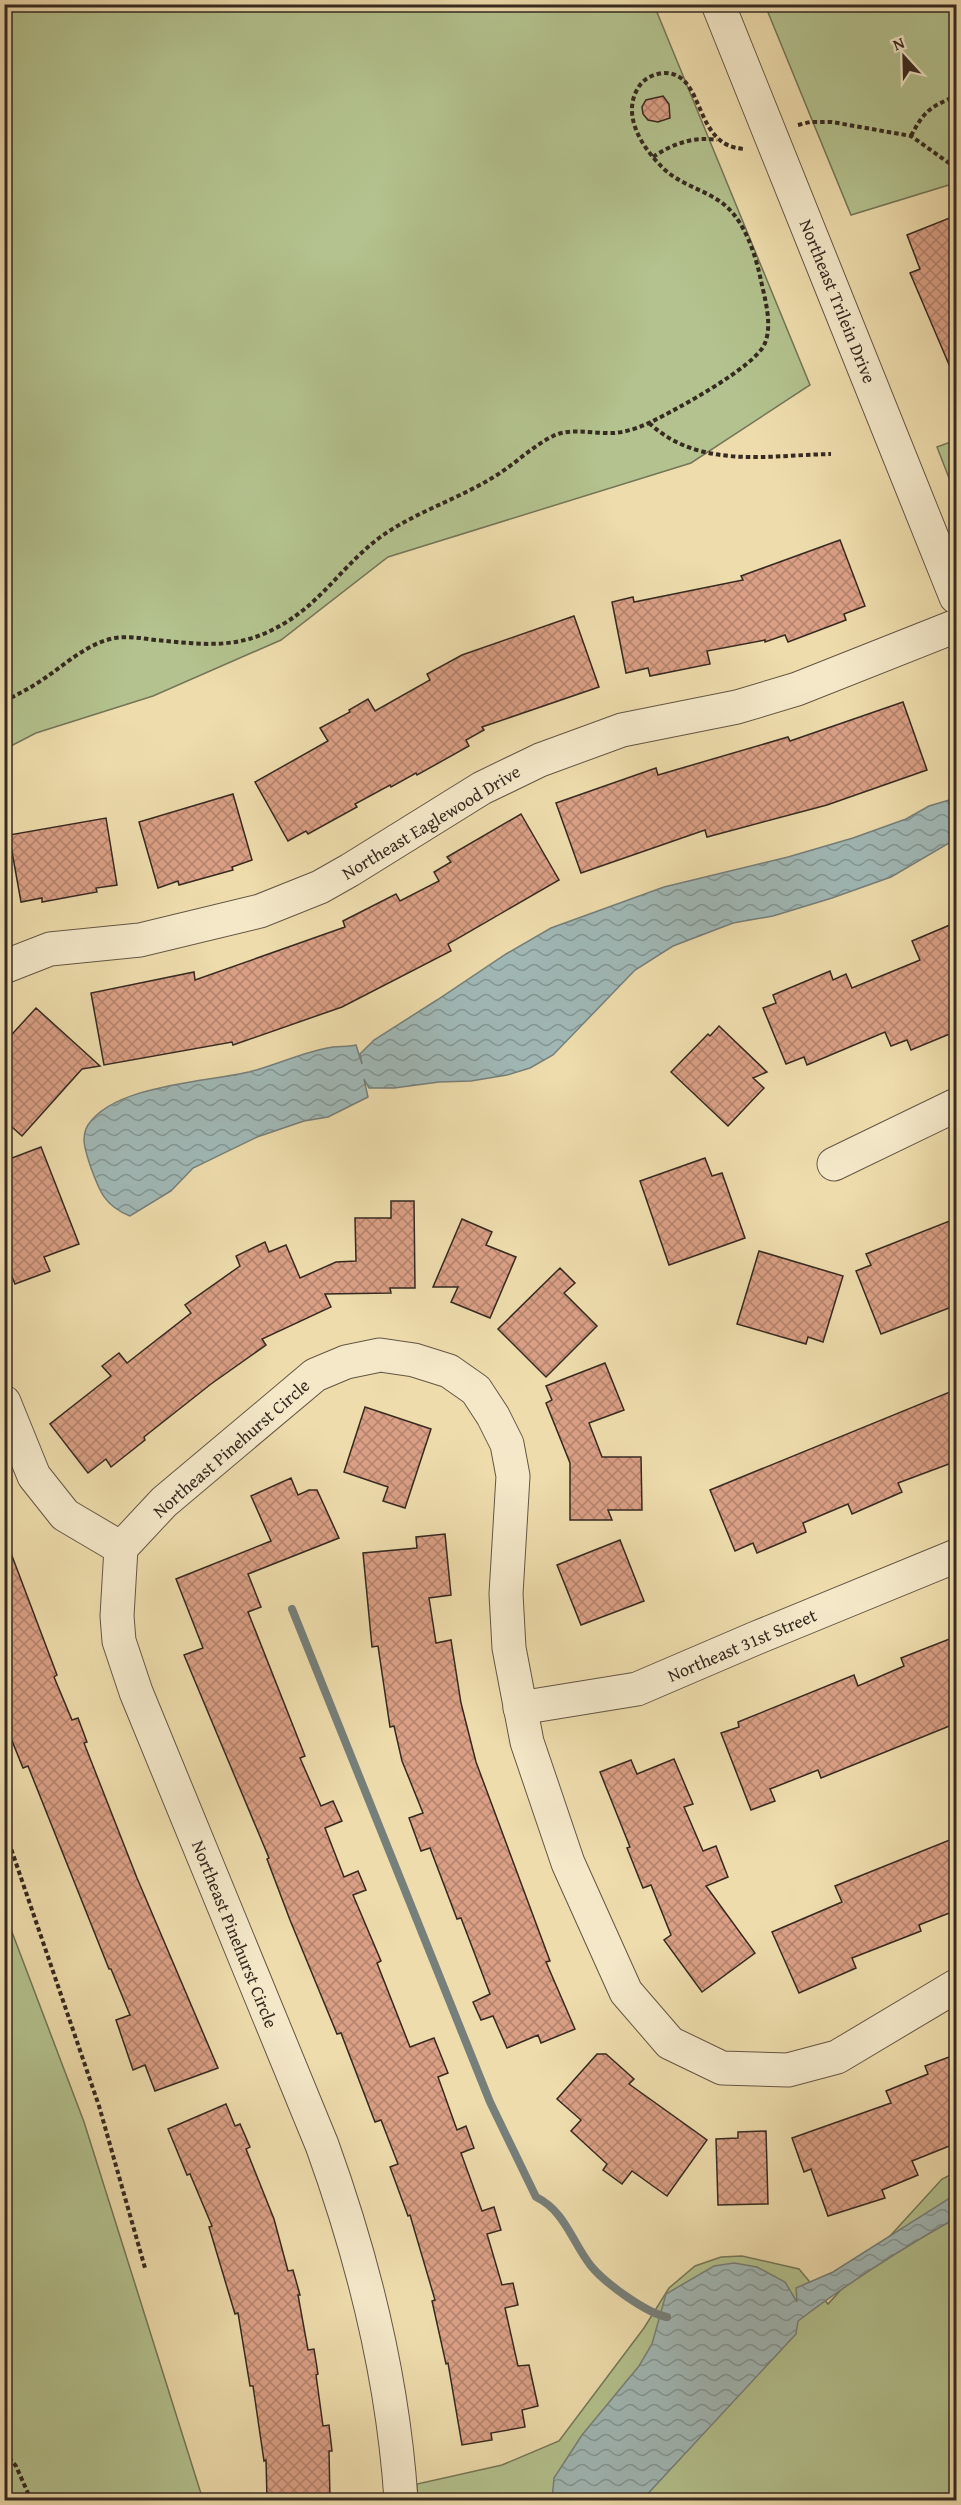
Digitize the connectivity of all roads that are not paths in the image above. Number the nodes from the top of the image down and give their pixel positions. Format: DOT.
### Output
graph roads {
  1 [pos="726,7"];
  2 [pos="957,597"];
  3 [pos="957,626"];
  4 [pos="4,967"];
  5 [pos="957,1105"];
  6 [pos="834,1164"];
  7 [pos="4,1402"];
  8 [pos="121,1548"];
  9 [pos="957,1556"];
  10 [pos="520,1708"];
  11 [pos="957,1986"];
  12 [pos="401,2500"];
  1 -- 2 [label="street, Northeast Trilein Drive"];
  3 -- 4 [label="street, Northeast Eaglewood Drive"];
  5 -- 6 [label="street"];
  7 -- 8 [label="street"];
  8 -- 10 [label="street, Northeast Pinehurst Circle"];
  8 -- 12 [label="street, Northeast Pinehurst Circle"];
  9 -- 10 [label="street, Northeast 31st Street"];
  10 -- 11 [label="street, Northeast Pinehurst Circle"];
}
